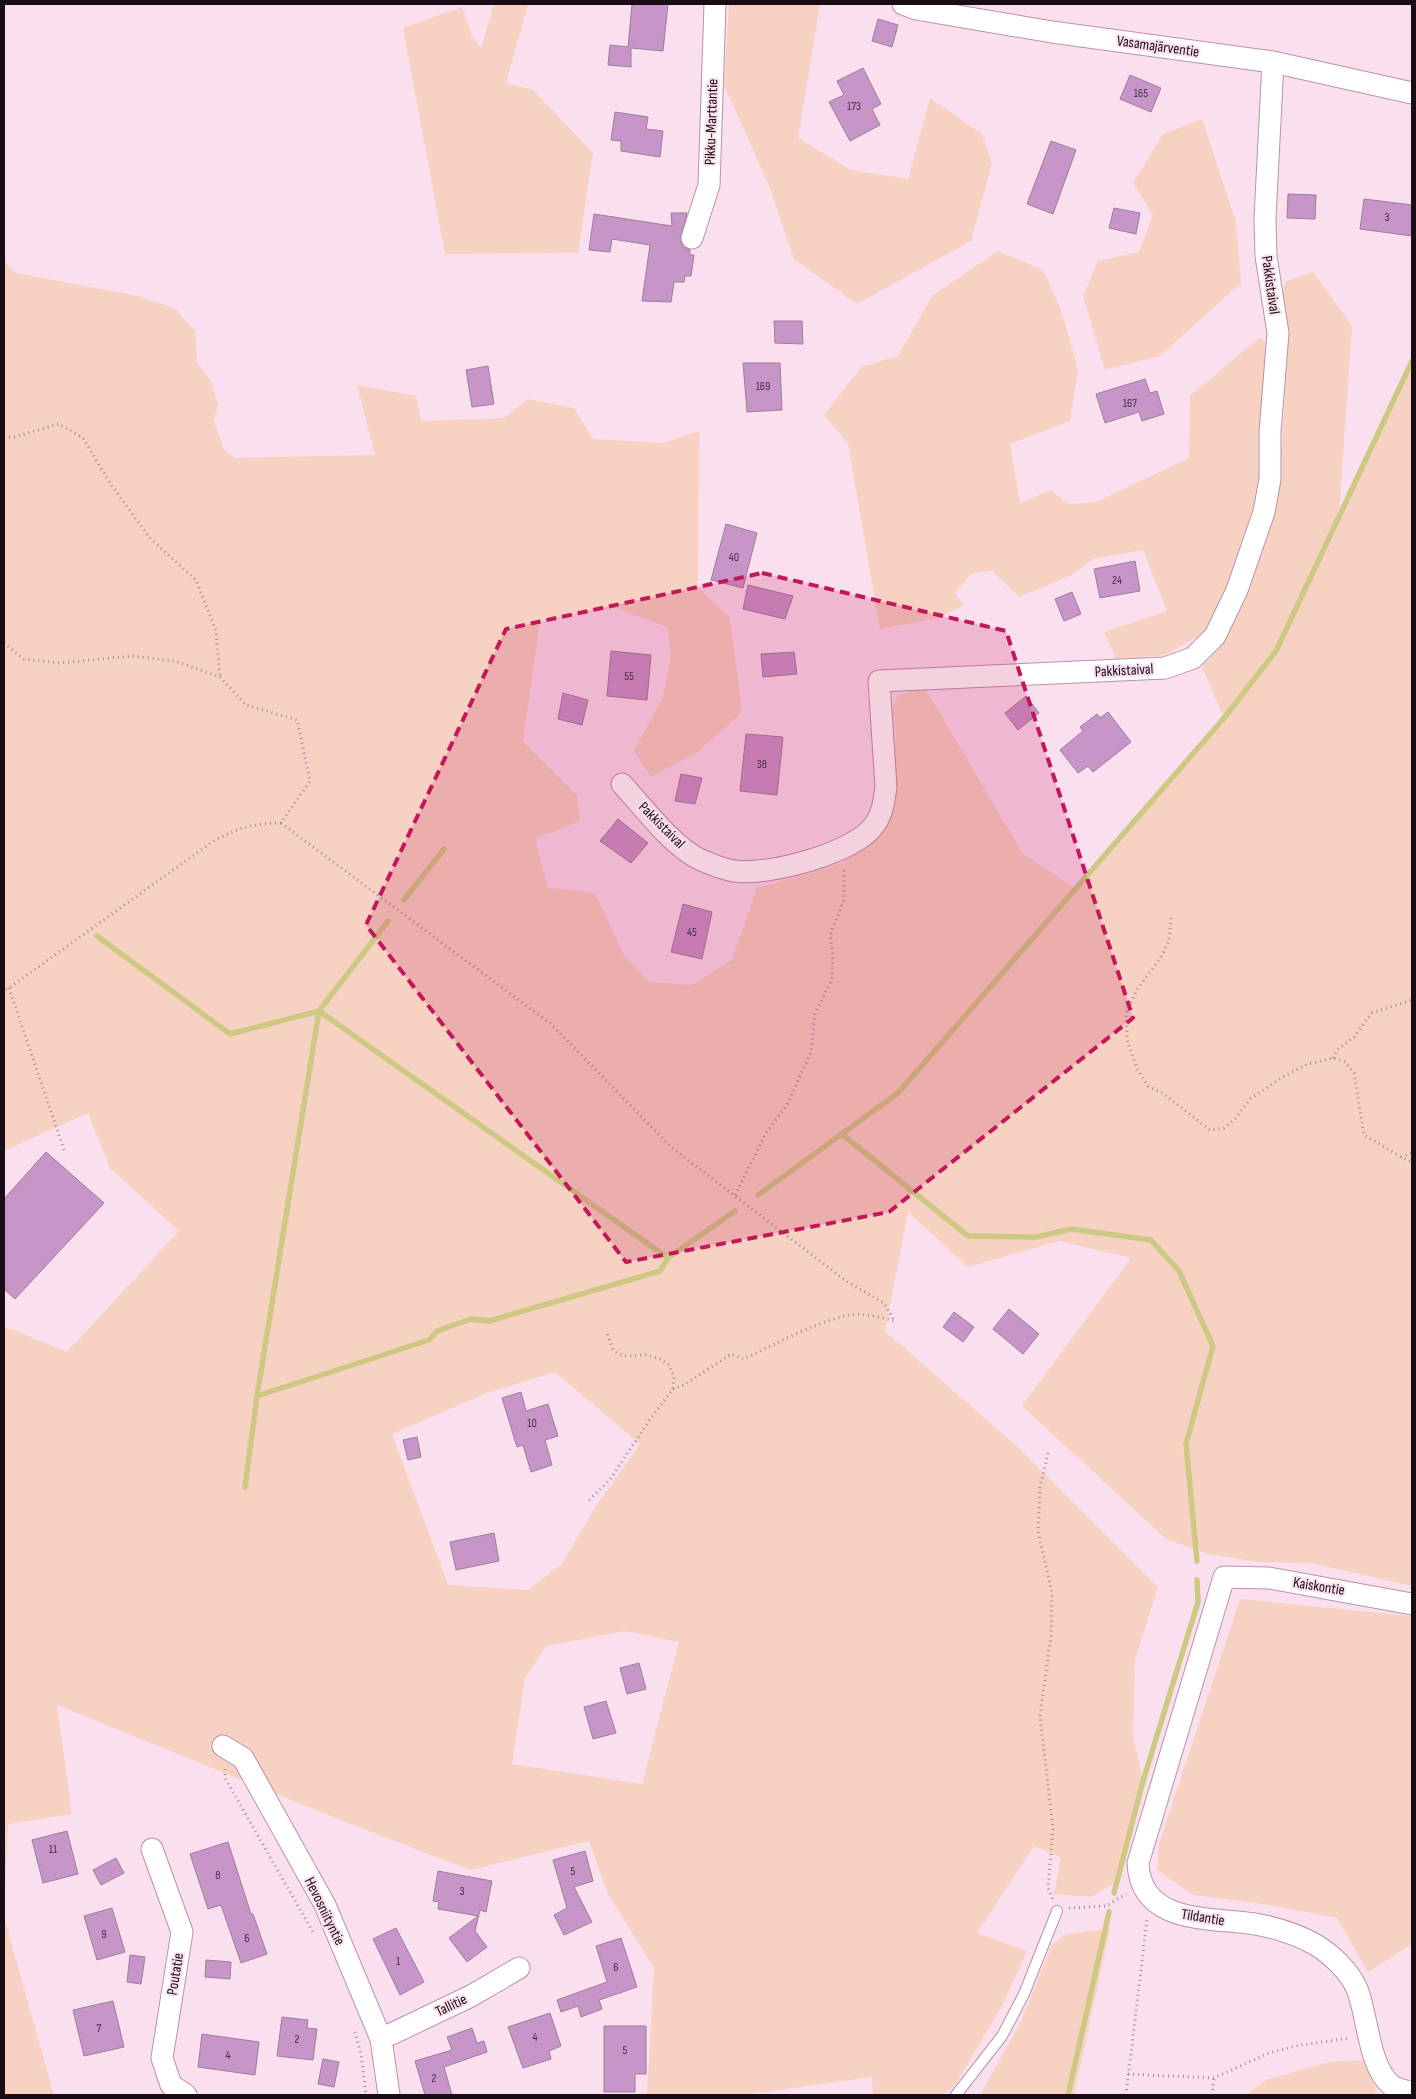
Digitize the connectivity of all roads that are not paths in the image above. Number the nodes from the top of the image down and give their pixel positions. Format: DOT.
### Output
graph roads {
  1 [pos="715,4"];
  2 [pos="903,4"];
  3 [pos="1273,62"];
  4 [pos="1412,93"];
  5 [pos="692,238"];
  6 [pos="622,784"];
  7 [pos="1412,1604"];
  8 [pos="224,1746"];
  9 [pos="152,1848"];
  10 [pos="1146,1891"];
  11 [pos="1058,1911"];
  12 [pos="519,1968"];
  13 [pos="381,2039"];
  14 [pos="1391,2090"];
  15 [pos="1412,2093"];
  16 [pos="186,2095"];
  17 [pos="389,2095"];
  18 [pos="956,2095"];
  1 -- 5 [label="street, Pikku-Marttantie"];
  2 -- 3 [label="street, Vasamajärventie"];
  3 -- 4 [label="street, Vasamajärventie"];
  3 -- 6 [label="street, Pakkistaival"];
  7 -- 10 [label="street, Kaiskontie"];
  8 -- 13 [label="street, Hevosniityntie"];
  9 -- 16 [label="street, Poutatie"];
  10 -- 14 [label="street, Tildantie"];
  11 -- 18 [label="lane"];
  12 -- 13 [label="street, Tallitie"];
  13 -- 17 [label="street, Hevosniityntie"];
  14 -- 15 [label="street, Tildantie"];
}
